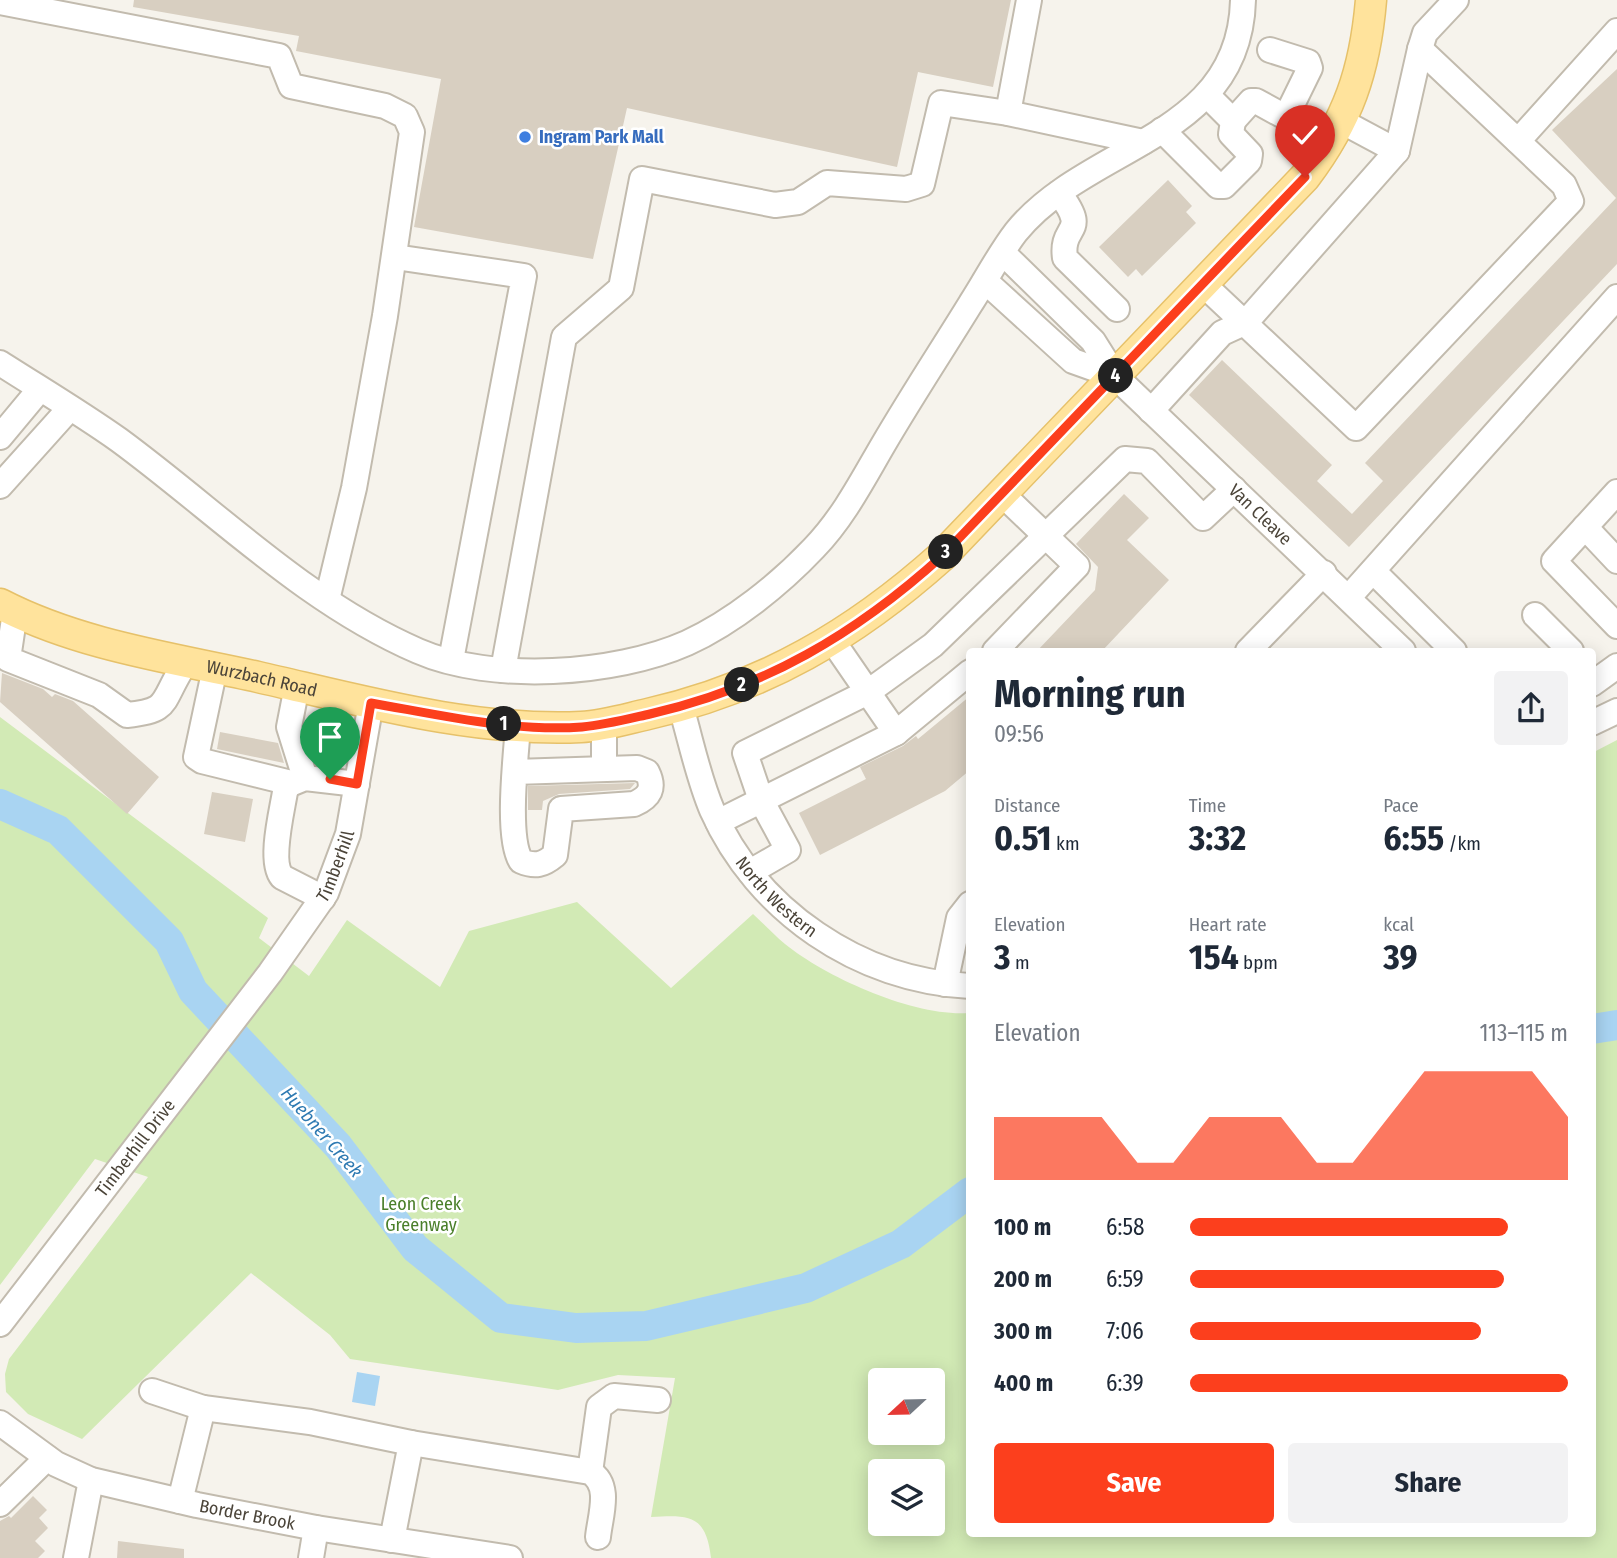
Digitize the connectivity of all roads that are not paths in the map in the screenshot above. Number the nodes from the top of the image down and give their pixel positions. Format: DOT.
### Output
graph roads {
  1 [pos="1029,0"];
  2 [pos="1371,0"];
  3 [pos="1456,0"];
  4 [pos="1237,1"];
  5 [pos="0,2"];
  6 [pos="1617,31"];
  7 [pos="1420,49"];
  8 [pos="1269,50"];
  9 [pos="1207,95"];
  10 [pos="1008,113"];
  11 [pos="1286,117"];
  12 [pos="1233,121"];
  13 [pos="1336,131"];
  14 [pos="1153,136"];
  15 [pos="1518,141"];
  16 [pos="1397,151"];
  17 [pos="1059,193"];
  18 [pos="1003,253"];
  19 [pos="395,257"];
  20 [pos="985,281"];
  21 [pos="1203,284"];
  22 [pos="1617,297"];
  23 [pos="1117,309"];
  24 [pos="1245,322"];
  25 [pos="0,363"];
  26 [pos="1115,376"];
  27 [pos="40,389"];
  28 [pos="70,408"];
  29 [pos="1151,411"];
  30 [pos="0,437"];
  31 [pos="0,486"];
  32 [pos="1234,489"];
  33 [pos="1617,492"];
  34 [pos="1002,494"];
  35 [pos="1585,527"];
  36 [pos="1047,537"];
  37 [pos="1617,561"];
  38 [pos="1373,571"];
  39 [pos="1324,573"];
  40 [pos="1349,597"];
  41 [pos="327,600"];
  42 [pos="8,608"];
  43 [pos="1535,615"];
  44 [pos="1617,626"];
  45 [pos="832,640"];
  46 [pos="998,648"];
  47 [pos="1251,648"];
  48 [pos="1400,648"];
  49 [pos="1451,648"];
  50 [pos="1568,648"];
  51 [pos="4,659"];
  52 [pos="451,660"];
  53 [pos="215,668"];
  54 [pos="181,670"];
  55 [pos="503,670"];
  56 [pos="966,676"];
  57 [pos="297,686"];
  58 [pos="869,692"];
  59 [pos="371,703"];
  60 [pos="681,707"];
  61 [pos="1617,711"];
  62 [pos="1596,720"];
  63 [pos="604,723"];
  64 [pos="518,726"];
  65 [pos="896,733"];
  66 [pos="604,769"];
  67 [pos="515,772"];
  68 [pos="298,780"];
  69 [pos="357,784"];
  70 [pos="761,800"];
  71 [pos="718,822"];
  72 [pos="750,872"];
  73 [pos="323,898"];
  74 [pos="966,909"];
  75 [pos="270,973"];
  76 [pos="957,985"];
  77 [pos="0,1324"];
  78 [pos="152,1391"];
  79 [pos="658,1401"];
  80 [pos="203,1408"];
  81 [pos="0,1423"];
  82 [pos="411,1443"];
  83 [pos="47,1458"];
  84 [pos="590,1472"];
  85 [pos="91,1479"];
  86 [pos="180,1501"];
  87 [pos="0,1504"];
  88 [pos="316,1528"];
  89 [pos="597,1537"];
  90 [pos="392,1540"];
  91 [pos="444,1553"];
  92 [pos="76,1558"];
  93 [pos="311,1558"];
  94 [pos="510,1558"];
  1 -- 10 [label="street"];
  2 -- 13 [label="main road, Wurzbach Road"];
  3 -- 7 [label="street"];
  4 -- 9 [label="street"];
  5 -- 19 [label="street"];
  6 -- 15 [label="street"];
  7 -- 15 [label="street"];
  7 -- 16 [label="street"];
  8 -- 11 [label="street"];
  9 -- 12 [label="street"];
  9 -- 14 [label="street"];
  10 -- 14 [label="street"];
  10 -- 55 [label="street"];
  11 -- 12 [label="street"];
  11 -- 13 [label="street"];
  12 -- 14 [label="street"];
  13 -- 16 [label="street"];
  13 -- 21 [label="main road, Wurzbach Road"];
  14 -- 17 [label="street"];
  15 -- 24 [label="street"];
  16 -- 24 [label="street"];
  17 -- 18 [label="street"];
  17 -- 23 [label="street"];
  18 -- 20 [label="street"];
  18 -- 26 [label="street"];
  19 -- 41 [label="street"];
  19 -- 52 [label="street"];
  20 -- 26 [label="street"];
  20 -- 55 [label="street"];
  21 -- 24 [label="street"];
  21 -- 26 [label="main road, Wurzbach Road"];
  22 -- 38 [label="street"];
  24 -- 29 [label="street"];
  25 -- 27 [label="street"];
  26 -- 29 [label="street, Van Cleave"];
  26 -- 34 [label="main road, Wurzbach Road"];
  27 -- 28 [label="street"];
  27 -- 30 [label="street"];
  28 -- 31 [label="street"];
  28 -- 41 [label="street"];
  29 -- 32 [label="street, Van Cleave"];
  32 -- 36 [label="street"];
  32 -- 39 [label="street, Van Cleave"];
  33 -- 35 [label="street"];
  34 -- 36 [label="street"];
  34 -- 45 [label="main road, Wurzbach Road"];
  35 -- 37 [label="street"];
  35 -- 44 [label="street"];
  36 -- 46 [label="street"];
  36 -- 58 [label="street"];
  38 -- 40 [label="street"];
  38 -- 49 [label="street"];
  39 -- 40 [label="street, Van Cleave"];
  39 -- 47 [label="street"];
  40 -- 48 [label="street, Van Cleave"];
  41 -- 52 [label="street"];
  42 -- 51 [label="street"];
  42 -- 53 [label="main road, Wurzbach Road"];
  43 -- 50 [label="street"];
  45 -- 58 [label="street"];
  45 -- 60 [label="main road, Wurzbach Road"];
  51 -- 54 [label="street"];
  52 -- 55 [label="street"];
  53 -- 57 [label="main road, Wurzbach Road"];
  53 -- 68 [label="street"];
  56 -- 65 [label="street"];
  57 -- 59 [label="main road, Wurzbach Road"];
  57 -- 68 [label="street"];
  58 -- 65 [label="street"];
  58 -- 70 [label="street"];
  59 -- 64 [label="main road, Wurzbach Road"];
  59 -- 69 [label="street, Timberhill"];
  60 -- 63 [label="main road, Wurzbach Road"];
  60 -- 71 [label="street, North Western"];
  61 -- 62 [label="street"];
  63 -- 64 [label="main road, Wurzbach Road"];
  63 -- 66 [label="street"];
  64 -- 67 [label="street"];
  65 -- 70 [label="street"];
  66 -- 67 [label="street"];
  66 -- 67 [label="street"];
  68 -- 69 [label="street"];
  68 -- 73 [label="street"];
  69 -- 73 [label="street, Timberhill"];
  70 -- 71 [label="street"];
  70 -- 72 [label="street"];
  71 -- 72 [label="street, North Western"];
  72 -- 76 [label="street, North Western"];
  73 -- 75 [label="street, Timberhill"];
  74 -- 76 [label="street"];
  75 -- 77 [label="street, Timberhill Drive"];
  78 -- 80 [label="street"];
  79 -- 84 [label="street"];
  80 -- 82 [label="street"];
  80 -- 86 [label="street"];
  81 -- 83 [label="street, Border Brook"];
  82 -- 84 [label="street"];
  82 -- 90 [label="street"];
  83 -- 85 [label="street, Border Brook"];
  83 -- 87 [label="street"];
  84 -- 89 [label="street"];
  85 -- 86 [label="street, Border Brook"];
  85 -- 92 [label="street"];
  86 -- 88 [label="street, Border Brook"];
  88 -- 90 [label="street, Border Brook"];
  88 -- 93 [label="street"];
  90 -- 91 [label="street, Border Brook"];
  91 -- 94 [label="street, Border Brook"];
}
